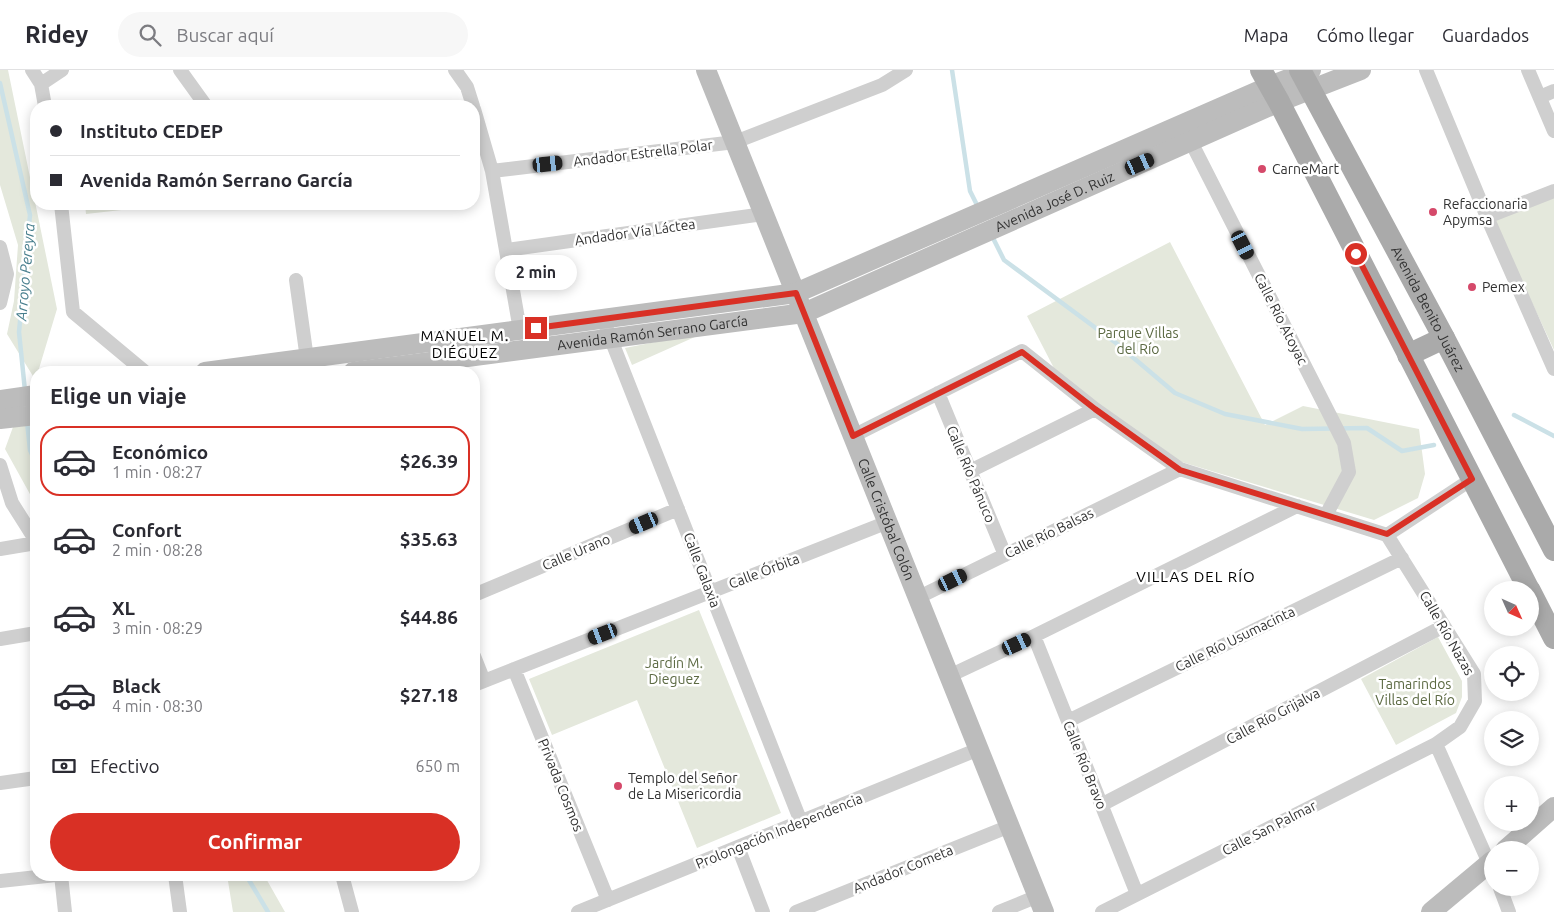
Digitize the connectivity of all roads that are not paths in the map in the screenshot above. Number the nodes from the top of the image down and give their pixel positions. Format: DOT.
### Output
graph roads {
  1 [pos="32,70"];
  2 [pos="62,70"];
  3 [pos="180,70"];
  4 [pos="455,70"];
  5 [pos="706,70"];
  6 [pos="906,70"];
  7 [pos="1361,70"];
  8 [pos="1426,70"];
  9 [pos="1528,70"];
  10 [pos="1306,76"];
  11 [pos="41,84"];
  12 [pos="1270,86"];
  13 [pos="1554,92"];
  14 [pos="1540,97"];
  15 [pos="44,100"];
  16 [pos="202,100"];
  17 [pos="471,100"];
  18 [pos="480,131"];
  19 [pos="1554,131"];
  20 [pos="1187,133"];
  21 [pos="735,142"];
  22 [pos="492,171"];
  23 [pos="1554,192"];
  24 [pos="62,210"];
  25 [pos="764,214"];
  26 [pos="1487,217"];
  27 [pos="0,247"];
  28 [pos="506,250"];
  29 [pos="296,280"];
  30 [pos="796,293"];
  31 [pos="0,302"];
  32 [pos="804,313"];
  33 [pos="603,319"];
  34 [pos="520,330"];
  35 [pos="611,338"];
  36 [pos="1444,338"];
  37 [pos="355,352"];
  38 [pos="1408,355"];
  39 [pos="307,359"];
  40 [pos="138,366"];
  41 [pos="252,366"];
  42 [pos="358,366"];
  43 [pos="403,366"];
  44 [pos="1554,369"];
  45 [pos="938,394"];
  46 [pos="30,397"];
  47 [pos="2,409"];
  48 [pos="1095,409"];
  49 [pos="30,414"];
  50 [pos="853,436"];
  51 [pos="0,465"];
  52 [pos="1180,470"];
  53 [pos="970,471"];
  54 [pos="1472,479"];
  55 [pos="1297,506"];
  56 [pos="678,509"];
  57 [pos="1326,515"];
  58 [pos="888,522"];
  59 [pos="30,532"];
  60 [pos="1387,534"];
  61 [pos="30,543"];
  62 [pos="0,549"];
  63 [pos="1554,550"];
  64 [pos="1005,555"];
  65 [pos="1402,558"];
  66 [pos="1525,581"];
  67 [pos="480,592"];
  68 [pos="711,592"];
  69 [pos="918,597"];
  70 [pos="1539,609"];
  71 [pos="1444,626"];
  72 [pos="30,634"];
  73 [pos="1034,636"];
  74 [pos="1554,638"];
  75 [pos="0,639"];
  76 [pos="514,669"];
  77 [pos="949,676"];
  78 [pos="480,683"];
  79 [pos="1068,721"];
  80 [pos="1436,744"];
  81 [pos="979,749"];
  82 [pos="30,779"];
  83 [pos="0,783"];
  84 [pos="1101,805"];
  85 [pos="1554,807"];
  86 [pos="801,822"];
  87 [pos="1010,826"];
  88 [pos="1485,841"];
  89 [pos="1517,841"];
  90 [pos="738,847"];
  91 [pos="1484,870"];
  92 [pos="30,878"];
  93 [pos="0,881"];
  94 [pos="62,881"];
  95 [pos="176,881"];
  96 [pos="344,881"];
  97 [pos="1137,894"];
  98 [pos="1503,896"];
  99 [pos="608,900"];
  100 [pos="1041,904"];
  101 [pos="65,912"];
  102 [pos="180,912"];
  103 [pos="352,912"];
  104 [pos="579,912"];
  105 [pos="763,912"];
  106 [pos="796,912"];
  107 [pos="999,912"];
  108 [pos="1102,912"];
  109 [pos="1431,912"];
  110 [pos="1509,912"];
  1 -- 11 [label="street"];
  2 -- 11 [label="street"];
  3 -- 16 [label="street"];
  4 -- 17 [label="street"];
  5 -- 21 [label="street, Calle Cristóbal Colón"];
  6 -- 21 [label="street, Andador Estrella Polar"];
  7 -- 10 [label="street, Avenida José D. Ruiz"];
  8 -- 26 [label="street"];
  9 -- 14 [label="street"];
  10 -- 12 [label="street, Avenida José D. Ruiz"];
  10 -- 36 [label="main road, Avenida Benito Juárez"];
  11 -- 15 [label="street"];
  12 -- 20 [label="street, Avenida José D. Ruiz"];
  12 -- 38 [label="main road"];
  13 -- 14 [label="street"];
  14 -- 19 [label="street"];
  18 -- 22 [label="street"];
  20 -- 30 [label="street, Avenida José D. Ruiz"];
  20 -- 32 [label="street, Avenida José D. Ruiz"];
  20 -- 57 [label="street, Calle Río Atoyac"];
  21 -- 22 [label="street, Andador Estrella Polar"];
  21 -- 25 [label="street, Calle Cristóbal Colón"];
  22 -- 28 [label="street"];
  23 -- 26 [label="street"];
  24 -- 40 [label="street"];
  25 -- 28 [label="street, Andador Vía Láctea"];
  25 -- 30 [label="street, Calle Cristóbal Colón"];
  26 -- 44 [label="street"];
  27 -- 31 [label="street"];
  28 -- 34 [label="street"];
  29 -- 39 [label="street"];
  30 -- 32 [label="street, Calle Cristóbal Colón"];
  30 -- 33 [label="street, Avenida Ramón Serrano García"];
  32 -- 35 [label="street, Avenida Ramón Serrano García"];
  32 -- 50 [label="street, Calle Cristóbal Colón"];
  33 -- 34 [label="street, Avenida Ramón Serrano García"];
  33 -- 35 [label="street, Calle Galaxia"];
  34 -- 37 [label="street, Avenida Ramón Serrano García"];
  35 -- 43 [label="street, Avenida Ramón Serrano García"];
  35 -- 56 [label="street, Calle Galaxia"];
  36 -- 38 [label="main road"];
  36 -- 63 [label="main road, Avenida Benito Juárez"];
  37 -- 39 [label="street, Avenida Ramón Serrano García"];
  37 -- 42 [label="street"];
  38 -- 54 [label="main road"];
  39 -- 41 [label="street, Avenida Ramón Serrano García"];
  45 -- 48 [label="street"];
  45 -- 50 [label="street"];
  45 -- 53 [label="street, Calle Río Pánuco"];
  46 -- 47 [label="street"];
  47 -- 49 [label="street"];
  48 -- 52 [label="street"];
  48 -- 53 [label="street"];
  50 -- 58 [label="street, Calle Cristóbal Colón"];
  51 -- 59 [label="street"];
  52 -- 55 [label="street"];
  52 -- 64 [label="street, Calle Río Balsas"];
  53 -- 64 [label="street, Calle Río Pánuco"];
  54 -- 60 [label="street"];
  54 -- 66 [label="main road"];
  55 -- 57 [label="street"];
  55 -- 73 [label="street"];
  56 -- 67 [label="street, Calle Urano"];
  56 -- 68 [label="street, Calle Galaxia"];
  57 -- 60 [label="street"];
  58 -- 68 [label="street, Calle Órbita"];
  58 -- 69 [label="street, Calle Cristóbal Colón"];
  60 -- 65 [label="street, Calle Río Nazas"];
  61 -- 62 [label="street"];
  64 -- 69 [label="street, Calle Río Balsas"];
  65 -- 71 [label="street, Calle Río Nazas"];
  65 -- 79 [label="street, Calle Río Usumacinta"];
  68 -- 76 [label="street, Calle Órbita"];
  68 -- 86 [label="street, Calle Galaxia"];
  69 -- 77 [label="street, Calle Cristóbal Colón"];
  70 -- 74 [label="main road"];
  71 -- 80 [label="street, Calle Río Nazas"];
  71 -- 84 [label="street, Calle Río Grijalva"];
  72 -- 75 [label="street"];
  73 -- 77 [label="street"];
  73 -- 79 [label="street, Calle Río Bravo"];
  76 -- 78 [label="street, Calle Órbita"];
  76 -- 99 [label="street, Privada Cosmos"];
  77 -- 81 [label="street, Calle Cristóbal Colón"];
  79 -- 84 [label="street, Calle Río Bravo"];
  80 -- 88 [label="street"];
  80 -- 97 [label="street, Calle San Palmar"];
  81 -- 86 [label="street, Prolongación Independencia"];
  81 -- 87 [label="street, Calle Cristóbal Colón"];
  82 -- 83 [label="street"];
  84 -- 97 [label="street, Calle Río Bravo"];
  85 -- 89 [label="street"];
  86 -- 90 [label="street, Prolongación Independencia"];
  87 -- 100 [label="street, Calle Cristóbal Colón"];
  87 -- 106 [label="street, Andador Cometa"];
  90 -- 99 [label="street, Prolongación Independencia"];
  90 -- 105 [label="street"];
  91 -- 109 [label="street"];
  92 -- 93 [label="street"];
  94 -- 101 [label="street"];
  95 -- 102 [label="street"];
  96 -- 103 [label="street"];
  97 -- 108 [label="street, Calle San Palmar"];
  98 -- 110 [label="street"];
  99 -- 104 [label="street, Prolongación Independencia"];
  100 -- 107 [label="street"];
}
